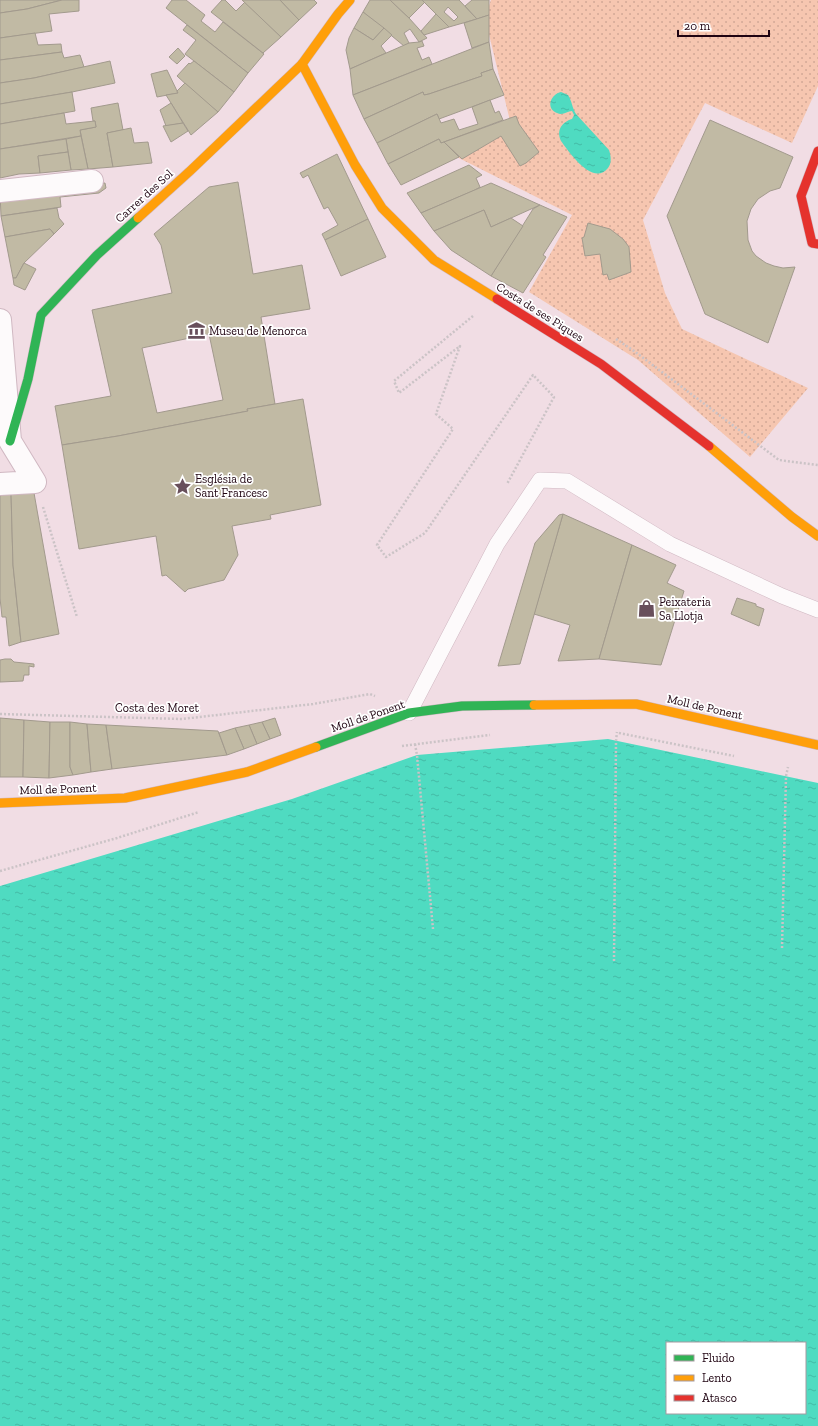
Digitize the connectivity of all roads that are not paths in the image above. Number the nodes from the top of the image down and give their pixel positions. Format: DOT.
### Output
graph roads {
  1 [pos="350,0"];
  2 [pos="302,64"];
  3 [pos="818,151"];
  4 [pos="92,181"];
  5 [pos="0,191"];
  6 [pos="815,243"];
  7 [pos="0,320"];
  8 [pos="5,440"];
  9 [pos="0,484"];
  10 [pos="818,536"];
  11 [pos="818,610"];
  12 [pos="409,713"];
  13 [pos="818,745"];
  14 [pos="0,803"];
  1 -- 2 [label="street, Carrer des Sol"];
  2 -- 8 [label="street, Carrer des Sol"];
  2 -- 10 [label="street, Costa de ses Piques"];
  3 -- 6 [label="street"];
  4 -- 5 [label="street"];
  7 -- 8 [label="street"];
  8 -- 9 [label="street"];
  11 -- 12 [label="lane"];
  12 -- 13 [label="street, Moll de Ponent"];
  12 -- 14 [label="street, Moll de Ponent"];
}
